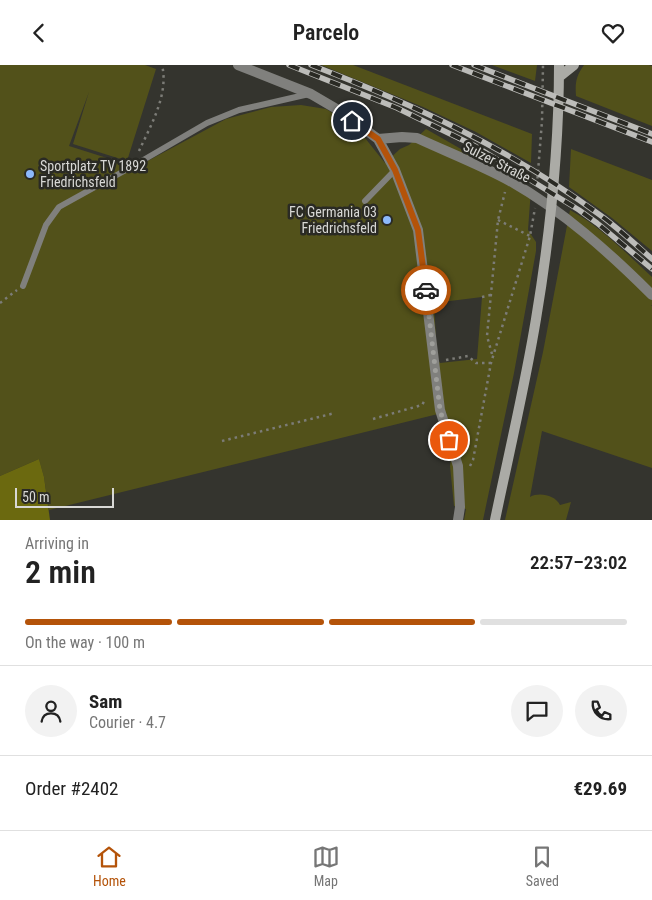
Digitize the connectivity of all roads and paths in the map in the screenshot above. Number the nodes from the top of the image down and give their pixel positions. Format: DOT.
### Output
graph roads {
  1 [pos="162,65"];
  2 [pos="238,65"];
  3 [pos="543,65"];
  4 [pos="559,65"];
  5 [pos="574,65"];
  6 [pos="559,81"];
  7 [pos="311,94"];
  8 [pos="378,139"];
  9 [pos="133,166"];
  10 [pos="395,170"];
  11 [pos="536,190"];
  12 [pos="503,199"];
  13 [pos="535,200"];
  14 [pos="365,201"];
  15 [pos="498,220"];
  16 [pos="530,236"];
  17 [pos="23,285"];
  18 [pos="491,295"];
  19 [pos="652,295"];
  20 [pos="482,297"];
  21 [pos="0,303"];
  22 [pos="493,355"];
  23 [pos="434,362"];
  24 [pos="490,363"];
  25 [pos="425,400"];
  26 [pos="335,413"];
  27 [pos="373,419"];
  28 [pos="222,441"];
  29 [pos="459,475"];
  30 [pos="458,520"];
  31 [pos="495,520"];
  1 -- 9 [label="path"];
  2 -- 7 [label="street"];
  3 -- 11 [label="path"];
  4 -- 6 [label="main road"];
  5 -- 6 [label="main road"];
  6 -- 31 [label="main road"];
  7 -- 8 [label="street"];
  7 -- 9 [label="lane"];
  8 -- 10 [label="street"];
  8 -- 19 [label="street, Sulzer Straße"];
  9 -- 17 [label="lane"];
  10 -- 14 [label="lane"];
  10 -- 23 [label="street"];
  12 -- 15 [label="path"];
  13 -- 16 [label="path"];
  15 -- 16 [label="path"];
  15 -- 18 [label="path"];
  16 -- 22 [label="path"];
  17 -- 21 [label="path"];
  18 -- 20 [label="path"];
  18 -- 22 [label="path"];
  22 -- 24 [label="path"];
  23 -- 24 [label="path"];
  23 -- 29 [label="street"];
  24 -- 29 [label="path"];
  25 -- 27 [label="path"];
  26 -- 28 [label="path"];
  29 -- 30 [label="street"];
}
